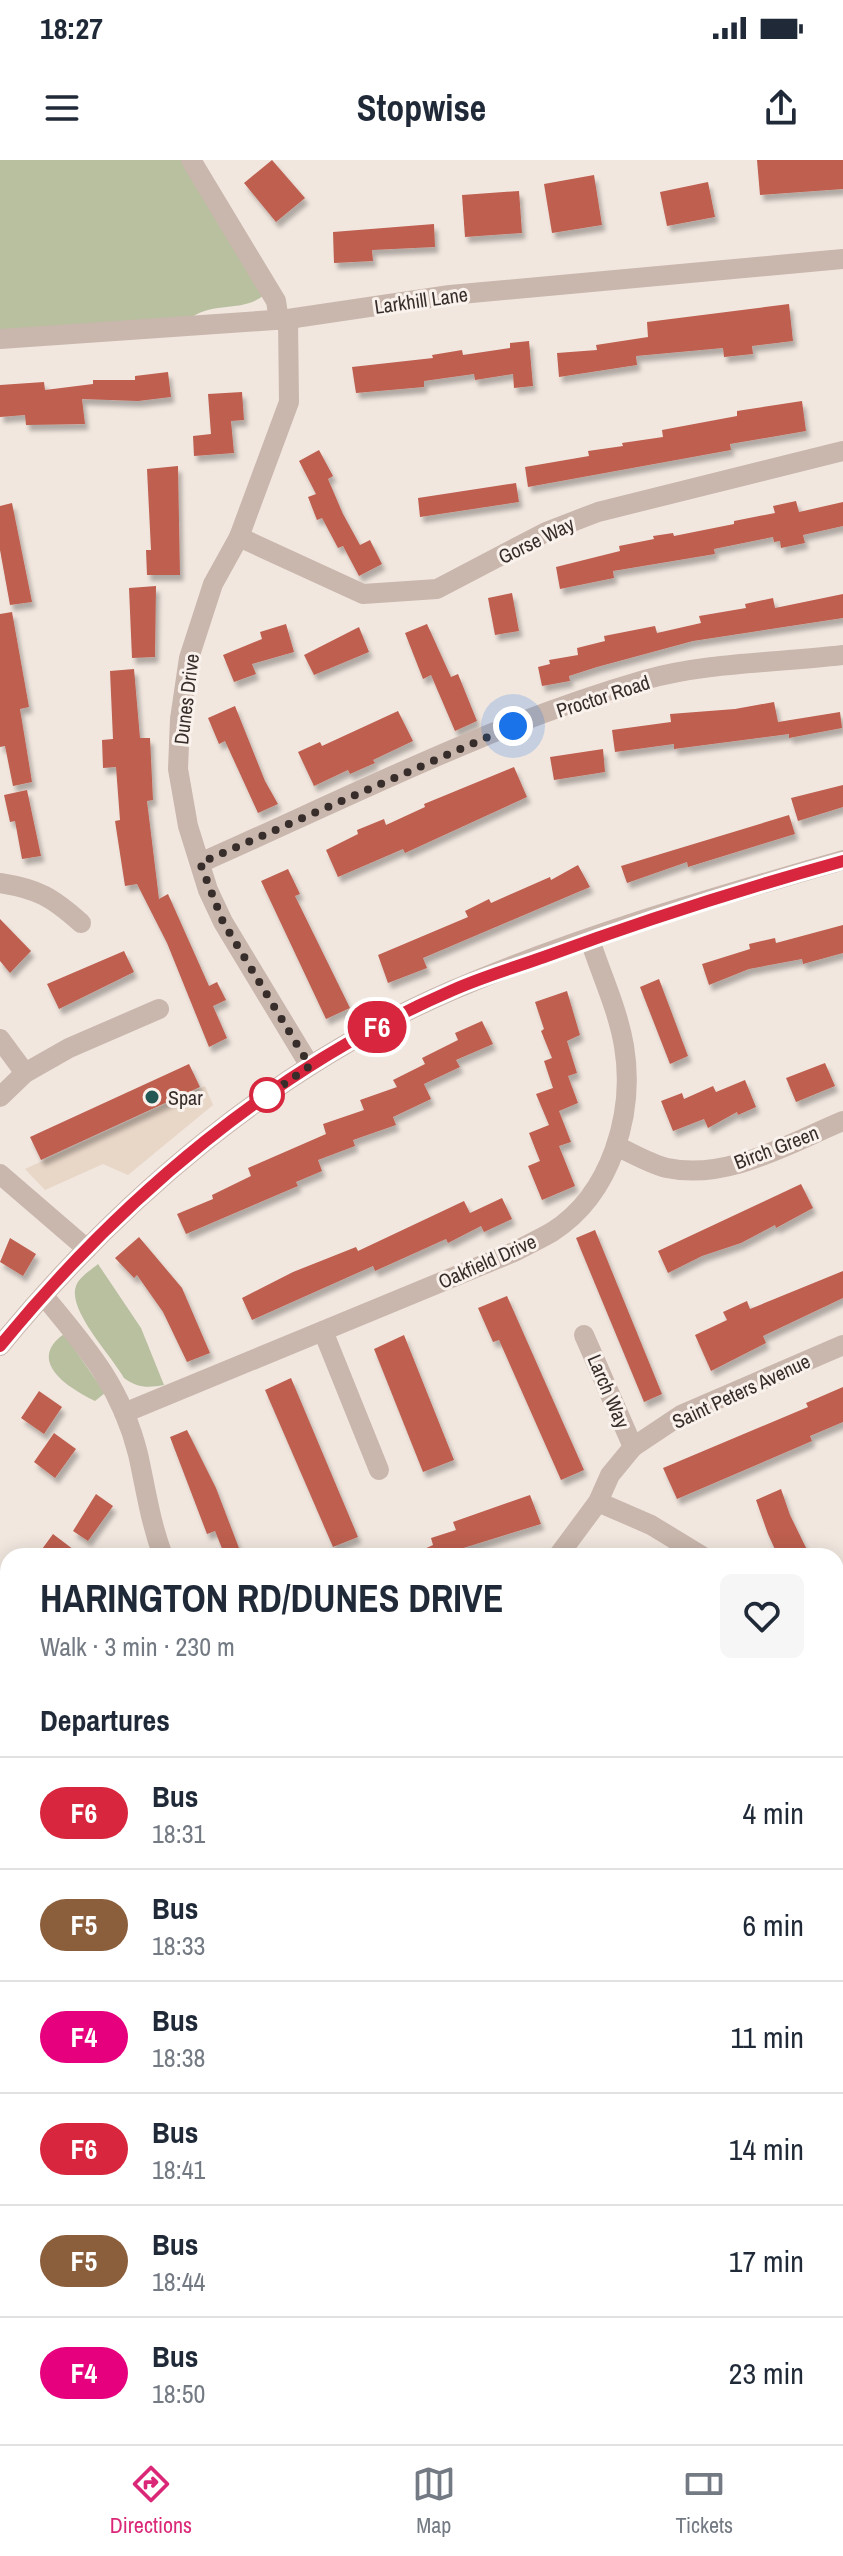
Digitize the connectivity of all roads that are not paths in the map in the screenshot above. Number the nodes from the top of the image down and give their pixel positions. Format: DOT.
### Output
graph roads {
  1 [pos="191,160"];
  2 [pos="843,259"];
  3 [pos="283,320"];
  4 [pos="0,339"];
  5 [pos="843,451"];
  6 [pos="239,537"];
  7 [pos="843,655"];
  8 [pos="843,860"];
  9 [pos="200,863"];
  10 [pos="0,883"];
  11 [pos="81,923"];
  12 [pos="590,940"];
  13 [pos="159,1009"];
  14 [pos="0,1039"];
  15 [pos="310,1066"];
  16 [pos="25,1073"];
  17 [pos="0,1097"];
  18 [pos="843,1121"];
  19 [pos="616,1146"];
  20 [pos="0,1174"];
  21 [pos="87,1249"];
  22 [pos="44,1296"];
  23 [pos="323,1331"];
  24 [pos="584,1335"];
  25 [pos="843,1345"];
  26 [pos="0,1346"];
  27 [pos="124,1413"];
  28 [pos="633,1447"];
  29 [pos="379,1470"];
  30 [pos="598,1502"];
  31 [pos="160,1548"];
  32 [pos="564,1548"];
  33 [pos="689,1548"];
  1 -- 3 [label="street, Dunes Drive"];
  2 -- 3 [label="street, Larkhill Lane"];
  3 -- 4 [label="street, Larkhill Lane"];
  3 -- 6 [label="street, Dunes Drive"];
  5 -- 6 [label="street, Gorse Way"];
  6 -- 9 [label="street, Dunes Drive"];
  7 -- 9 [label="street, Proctor Road"];
  8 -- 12 [label="street"];
  9 -- 15 [label="street, Dunes Drive"];
  10 -- 11 [label="street"];
  12 -- 15 [label="street"];
  12 -- 19 [label="street, Oakfield Drive"];
  13 -- 16 [label="street"];
  14 -- 16 [label="street"];
  15 -- 21 [label="street"];
  16 -- 17 [label="street"];
  18 -- 19 [label="street, Birch Green"];
  19 -- 23 [label="street, Oakfield Drive"];
  20 -- 21 [label="street"];
  21 -- 22 [label="street"];
  22 -- 26 [label="street"];
  22 -- 27 [label="street"];
  23 -- 27 [label="street, Oakfield Drive"];
  23 -- 29 [label="street"];
  24 -- 28 [label="street, Larch Way"];
  25 -- 28 [label="street, Saint Peters Avenue"];
  27 -- 31 [label="street"];
  28 -- 30 [label="street, Saint Peters Avenue"];
  30 -- 32 [label="street, Saint Peters Avenue"];
  30 -- 33 [label="street"];
}
